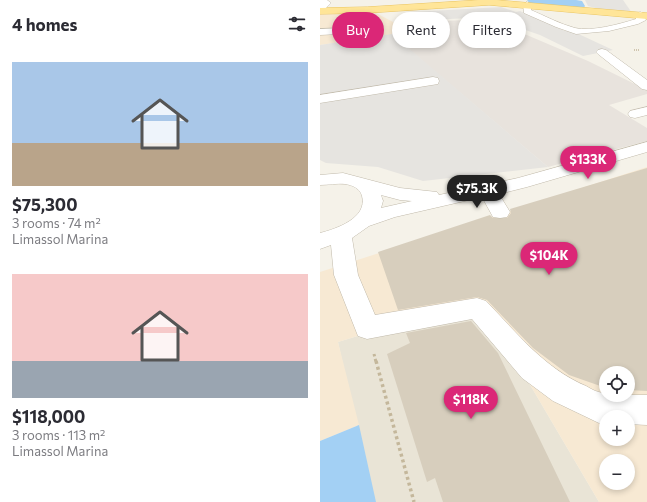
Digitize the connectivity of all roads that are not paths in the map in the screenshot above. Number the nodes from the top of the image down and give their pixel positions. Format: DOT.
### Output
graph roads {
  1 [pos="487,1"];
  2 [pos="320,3"];
  3 [pos="527,5"];
  4 [pos="320,10"];
  5 [pos="643,17"];
  6 [pos="320,32"];
  7 [pos="332,32"];
  8 [pos="602,52"];
  9 [pos="433,82"];
  10 [pos="647,86"];
  11 [pos="320,99"];
  12 [pos="647,147"];
  13 [pos="320,180"];
  14 [pos="365,185"];
  15 [pos="488,191"];
  16 [pos="461,196"];
  17 [pos="500,212"];
  18 [pos="364,221"];
  19 [pos="341,235"];
  20 [pos="320,241"];
  21 [pos="647,410"];
  1 -- 3 [label="main road"];
  1 -- 4 [label="main road"];
  2 -- 4 [label="street"];
  3 -- 5 [label="main road"];
  3 -- 5 [label="street"];
  6 -- 7 [label="street"];
  8 -- 10 [label="street"];
  9 -- 11 [label="street"];
  12 -- 15 [label="street"];
  13 -- 14 [label="street"];
  14 -- 16 [label="street"];
  14 -- 18 [label="street"];
  15 -- 16 [label="street"];
  15 -- 17 [label="street"];
  16 -- 18 [label="street"];
  18 -- 19 [label="street"];
  19 -- 20 [label="street"];
  19 -- 21 [label="street"];
}
